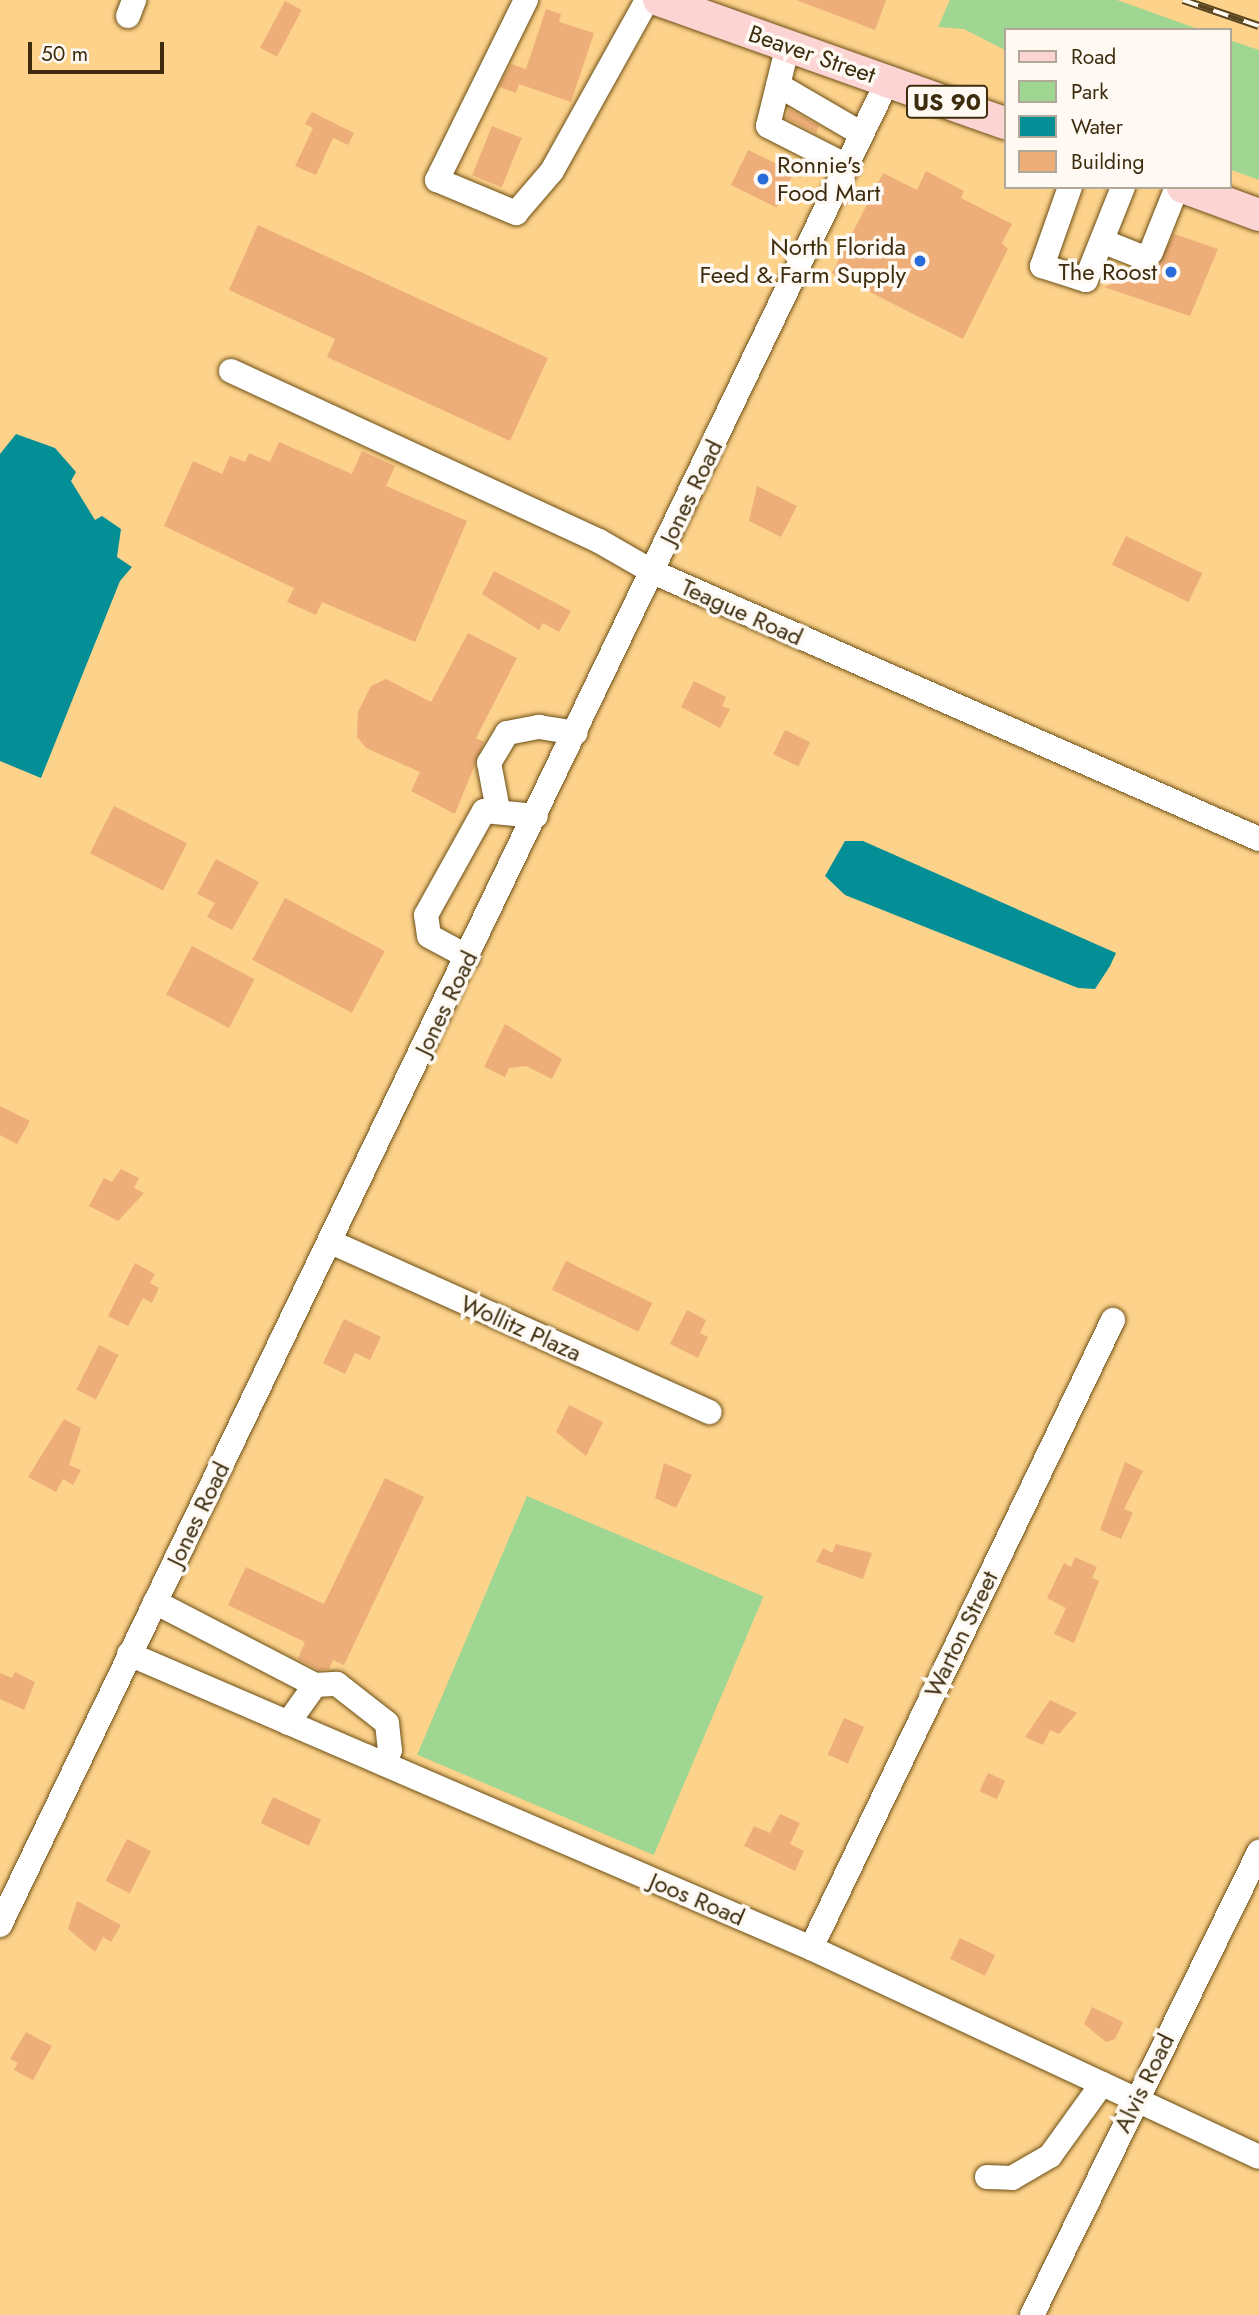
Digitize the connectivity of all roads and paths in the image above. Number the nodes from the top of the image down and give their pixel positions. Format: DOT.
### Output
graph roads {
  1 [pos="526,0"];
  2 [pos="647,0"];
  3 [pos="659,0"];
  4 [pos="788,45"];
  5 [pos="888,80"];
  6 [pos="778,85"];
  7 [pos="838,120"];
  8 [pos="1004,123"];
  9 [pos="862,134"];
  10 [pos="820,152"];
  11 [pos="847,166"];
  12 [pos="1069,189"];
  13 [pos="1122,189"];
  14 [pos="1176,189"];
  15 [pos="1188,189"];
  16 [pos="1259,215"];
  17 [pos="1101,241"];
  18 [pos="230,372"];
  19 [pos="653,572"];
  20 [pos="576,733"];
  21 [pos="498,810"];
  22 [pos="536,816"];
  23 [pos="1259,839"];
  24 [pos="468,957"];
  25 [pos="331,1242"];
  26 [pos="1114,1320"];
  27 [pos="710,1412"];
  28 [pos="155,1602"];
  29 [pos="129,1654"];
  30 [pos="315,1685"];
  31 [pos="288,1723"];
  32 [pos="384,1764"];
  33 [pos="1259,1853"];
  34 [pos="0,1925"];
  35 [pos="811,1948"];
  36 [pos="1102,2084"];
  37 [pos="1135,2099"];
  38 [pos="1259,2157"];
  39 [pos="987,2177"];
  40 [pos="1032,2315"];
  1 -- 2 [label="street"];
  3 -- 4 [label="main road, Beaver Street / US 90"];
  4 -- 5 [label="main road, Beaver Street / US 90"];
  4 -- 6 [label="street"];
  5 -- 8 [label="main road, Beaver Street / US 90"];
  5 -- 9 [label="street, Jones Road"];
  6 -- 7 [label="street"];
  6 -- 10 [label="street"];
  7 -- 9 [label="street"];
  7 -- 10 [label="street"];
  9 -- 11 [label="street, Jones Road"];
  10 -- 11 [label="street"];
  11 -- 19 [label="street, Jones Road"];
  12 -- 17 [label="street"];
  13 -- 17 [label="street"];
  14 -- 17 [label="street"];
  15 -- 16 [label="main road"];
  18 -- 19 [label="street, Teague Road"];
  19 -- 20 [label="street, Jones Road"];
  19 -- 23 [label="street, Teague Road"];
  20 -- 21 [label="street"];
  20 -- 22 [label="street, Jones Road"];
  21 -- 22 [label="street"];
  21 -- 24 [label="street"];
  22 -- 24 [label="street, Jones Road"];
  24 -- 25 [label="street, Jones Road"];
  25 -- 27 [label="street, Wollitz Plaza"];
  25 -- 28 [label="street, Jones Road"];
  26 -- 35 [label="street, Warton Street"];
  28 -- 29 [label="street, Jones Road"];
  28 -- 30 [label="street"];
  29 -- 31 [label="street, Joos Road"];
  29 -- 34 [label="street, Jones Road"];
  30 -- 31 [label="street"];
  30 -- 32 [label="street"];
  31 -- 32 [label="street, Joos Road"];
  32 -- 35 [label="street, Joos Road"];
  33 -- 37 [label="street, Alvis Road"];
  35 -- 36 [label="street, Joos Road"];
  36 -- 37 [label="street, Joos Road"];
  36 -- 39 [label="street"];
  37 -- 38 [label="street, Joos Road"];
  37 -- 40 [label="street, Alvis Road"];
}
